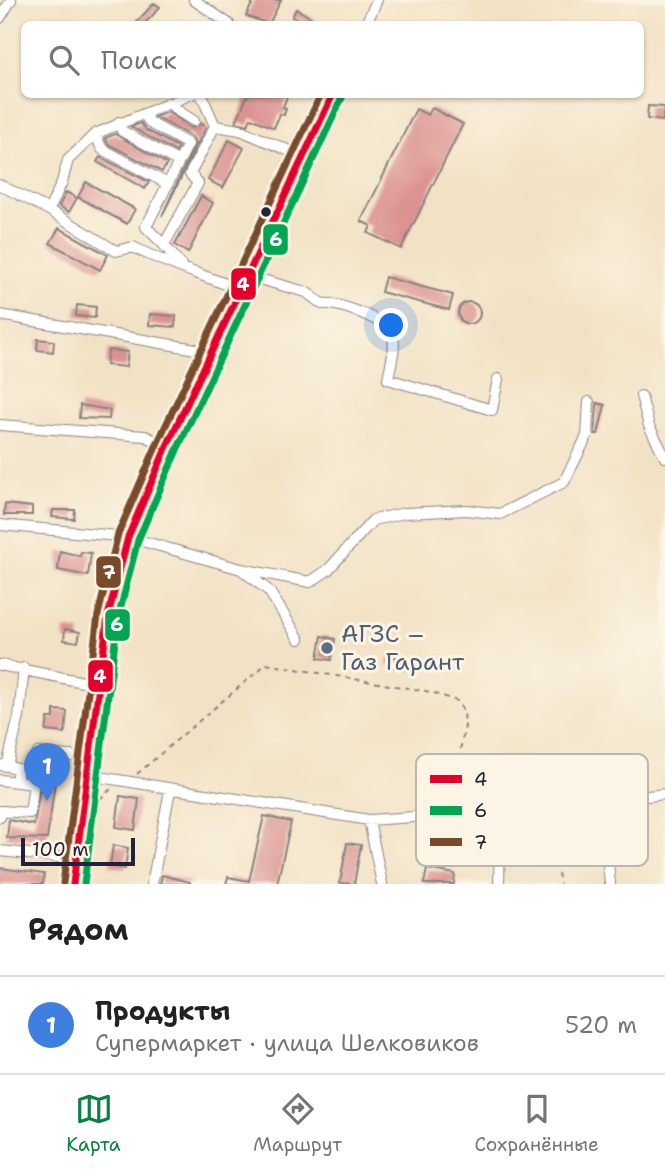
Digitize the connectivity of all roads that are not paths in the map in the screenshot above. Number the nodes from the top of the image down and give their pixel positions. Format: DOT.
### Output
graph roads {
  1 [pos="11,0"];
  2 [pos="194,0"];
  3 [pos="377,0"];
  4 [pos="0,18"];
  5 [pos="225,21"];
  6 [pos="367,21"];
  7 [pos="183,98"];
  8 [pos="203,98"];
  9 [pos="330,98"];
  10 [pos="171,103"];
  11 [pos="144,114"];
  12 [pos="194,121"];
  13 [pos="119,122"];
  14 [pos="215,126"];
  15 [pos="94,134"];
  16 [pos="304,157"];
  17 [pos="179,162"];
  18 [pos="168,184"];
  19 [pos="0,185"];
  20 [pos="49,210"];
  21 [pos="146,227"];
  22 [pos="164,245"];
  23 [pos="136,248"];
  24 [pos="181,265"];
  25 [pos="248,276"];
  26 [pos="241,290"];
  27 [pos="0,315"];
  28 [pos="213,352"];
  29 [pos="498,379"];
  30 [pos="641,396"];
  31 [pos="589,402"];
  32 [pos="0,425"];
  33 [pos="167,446"];
  34 [pos="665,457"];
  35 [pos="0,525"];
  36 [pos="128,537"];
  37 [pos="241,569"];
  38 [pos="299,639"];
  39 [pos="0,665"];
  40 [pos="24,668"];
  41 [pos="98,685"];
  42 [pos="89,758"];
  43 [pos="4,766"];
  44 [pos="87,775"];
  45 [pos="0,780"];
  46 [pos="16,782"];
  47 [pos="34,785"];
  48 [pos="170,790"];
  49 [pos="0,817"];
  50 [pos="416,818"];
  51 [pos="369,820"];
  52 [pos="0,851"];
  53 [pos="77,859"];
  54 [pos="499,866"];
  55 [pos="608,866"];
  56 [pos="74,884"];
  57 [pos="152,884"];
  58 [pos="382,884"];
  59 [pos="499,884"];
  60 [pos="610,884"];
  1 -- 4 [label="street"];
  2 -- 5 [label="street"];
  3 -- 6 [label="street"];
  7 -- 10 [label="street"];
  8 -- 14 [label="street"];
  9 -- 16 [label="street"];
  10 -- 11 [label="street"];
  10 -- 12 [label="street"];
  11 -- 13 [label="street"];
  11 -- 17 [label="street"];
  13 -- 15 [label="street"];
  13 -- 17 [label="street"];
  14 -- 16 [label="street"];
  14 -- 22 [label="street"];
  15 -- 18 [label="street"];
  15 -- 20 [label="street"];
  16 -- 25 [label="street"];
  17 -- 18 [label="street"];
  18 -- 21 [label="street"];
  19 -- 20 [label="street"];
  20 -- 23 [label="street"];
  21 -- 22 [label="street"];
  21 -- 23 [label="street"];
  22 -- 24 [label="street"];
  23 -- 24 [label="street"];
  24 -- 26 [label="street"];
  25 -- 26 [label="street"];
  25 -- 29 [label="street"];
  26 -- 28 [label="street"];
  27 -- 28 [label="street"];
  28 -- 33 [label="street"];
  30 -- 34 [label="street"];
  31 -- 37 [label="street"];
  32 -- 33 [label="street"];
  33 -- 36 [label="street"];
  35 -- 36 [label="street"];
  36 -- 37 [label="street"];
  36 -- 41 [label="street"];
  37 -- 38 [label="street"];
  39 -- 40 [label="street"];
  40 -- 41 [label="street"];
  40 -- 43 [label="street"];
  41 -- 42 [label="street"];
  42 -- 44 [label="street"];
  42 -- 47 [label="street"];
  43 -- 46 [label="street"];
  44 -- 48 [label="street"];
  44 -- 53 [label="street"];
  45 -- 46 [label="street"];
  46 -- 47 [label="street"];
  47 -- 49 [label="street"];
  48 -- 51 [label="street"];
  48 -- 57 [label="street"];
  50 -- 51 [label="street"];
  51 -- 58 [label="street"];
  52 -- 53 [label="street"];
  53 -- 56 [label="street"];
  54 -- 59 [label="street"];
  55 -- 60 [label="street"];
}
